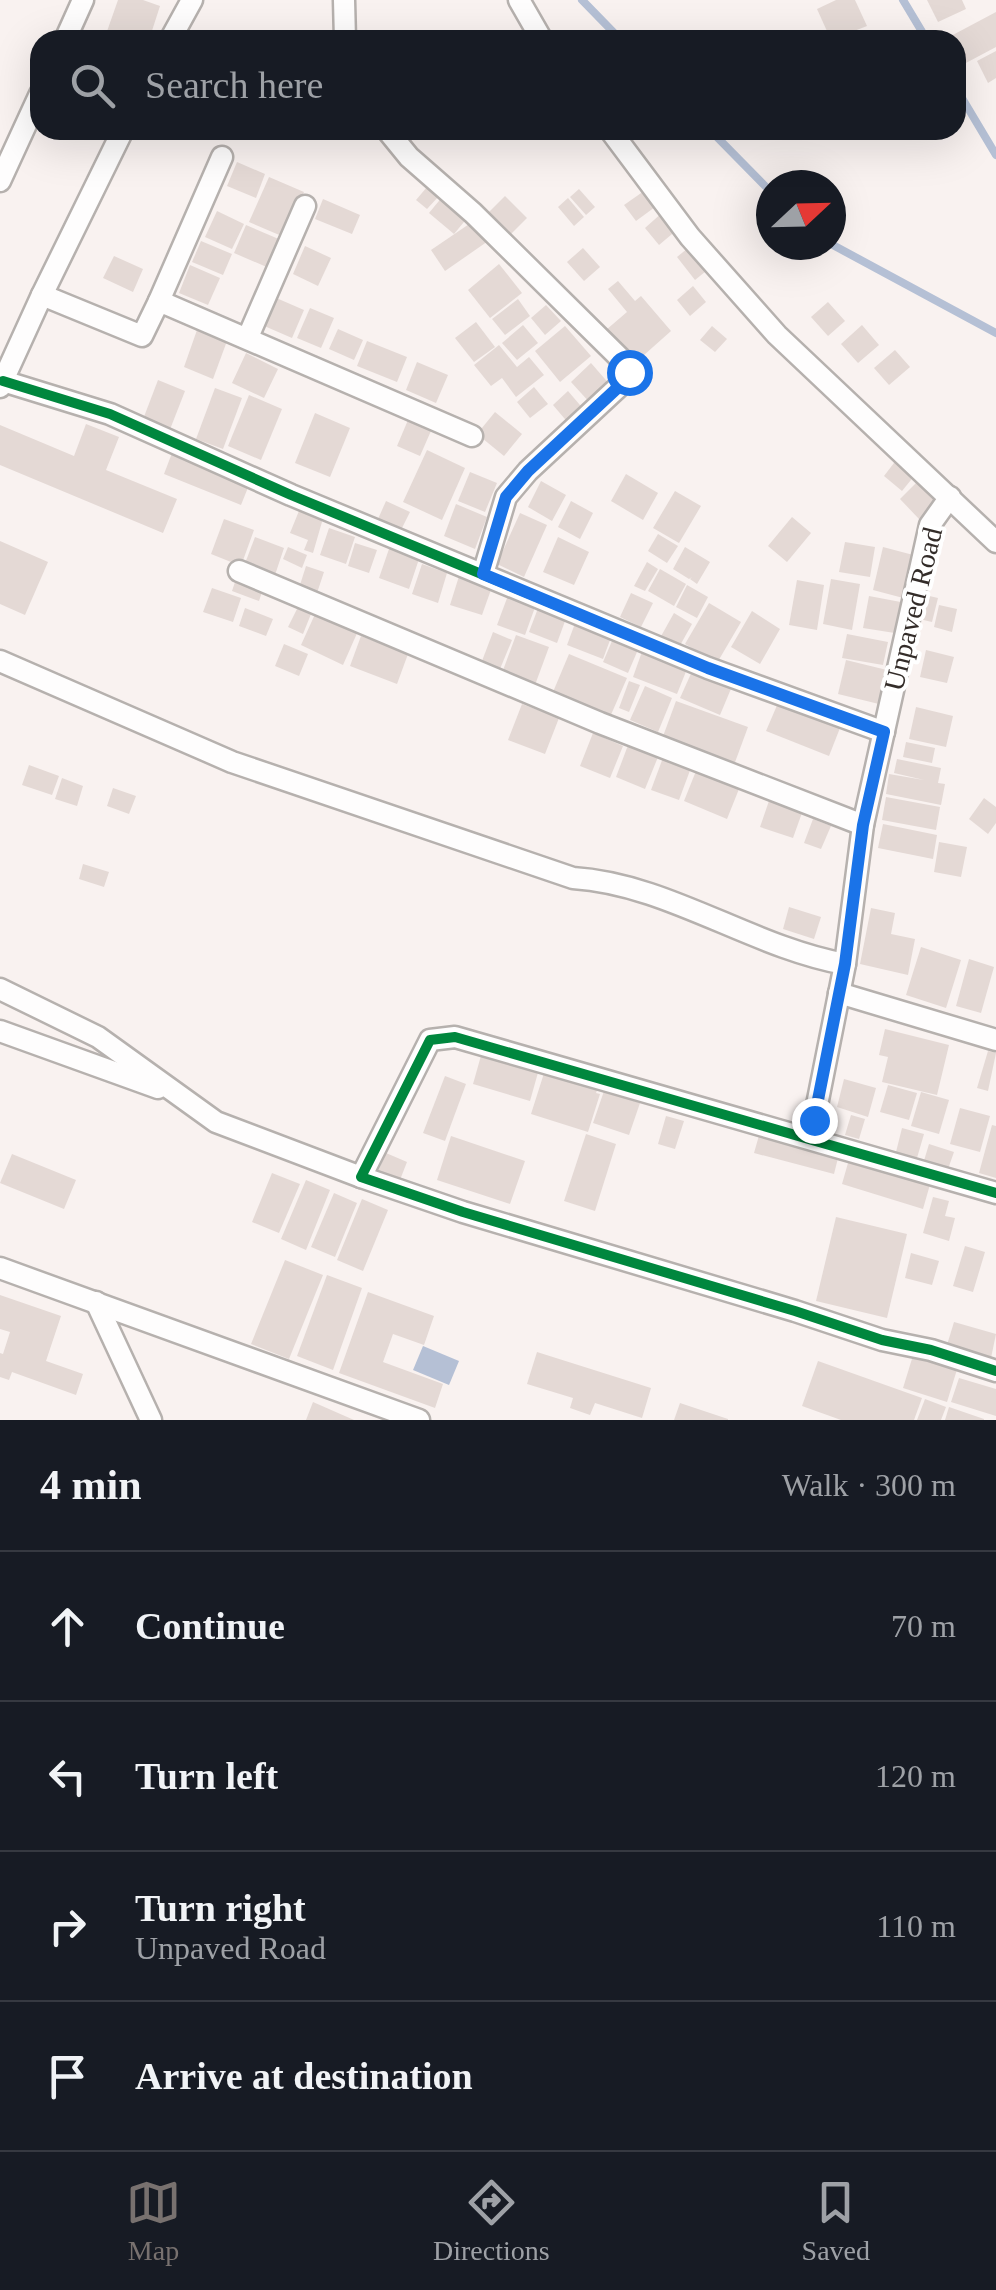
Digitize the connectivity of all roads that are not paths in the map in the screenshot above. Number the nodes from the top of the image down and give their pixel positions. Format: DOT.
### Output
graph roads {
  1 [pos="83,0"];
  2 [pos="192,0"];
  3 [pos="344,0"];
  4 [pos="519,0"];
  5 [pos="70,30"];
  6 [pos="176,30"];
  7 [pos="344,30"];
  8 [pos="536,30"];
  9 [pos="30,116"];
  10 [pos="118,140"];
  11 [pos="396,140"];
  12 [pos="617,140"];
  13 [pos="222,157"];
  14 [pos="0,180"];
  15 [pos="305,206"];
  16 [pos="42,294"];
  17 [pos="159,301"];
  18 [pos="248,337"];
  19 [pos="1,384"];
  20 [pos="472,436"];
  21 [pos="950,497"];
  22 [pos="996,542"];
  23 [pos="239,571"];
  24 [pos="483,574"];
  25 [pos="0,660"];
  26 [pos="884,732"];
  27 [pos="863,825"];
  28 [pos="845,964"];
  29 [pos="0,990"];
  30 [pos="839,993"];
  31 [pos="0,1031"];
  32 [pos="996,1040"];
  33 [pos="171,1093"];
  34 [pos="806,1137"];
  35 [pos="361,1176"];
  36 [pos="996,1193"];
  37 [pos="0,1268"];
  38 [pos="96,1302"];
  39 [pos="996,1371"];
  40 [pos="152,1420"];
  41 [pos="420,1420"];
  1 -- 5 [label="street"];
  2 -- 6 [label="street"];
  3 -- 7 [label="street"];
  4 -- 8 [label="street"];
  9 -- 14 [label="street"];
  10 -- 16 [label="street"];
  11 -- 24 [label="street"];
  12 -- 21 [label="street"];
  13 -- 17 [label="street"];
  15 -- 18 [label="street"];
  16 -- 17 [label="street"];
  16 -- 19 [label="street"];
  17 -- 18 [label="street"];
  18 -- 20 [label="street"];
  19 -- 24 [label="street"];
  21 -- 22 [label="street"];
  21 -- 26 [label="street, Unpaved Road"];
  23 -- 27 [label="street"];
  24 -- 26 [label="street"];
  25 -- 28 [label="street"];
  26 -- 27 [label="street, Unpaved Road"];
  27 -- 28 [label="street, Unpaved Road"];
  28 -- 30 [label="street, Unpaved Road"];
  29 -- 33 [label="street"];
  30 -- 32 [label="street"];
  30 -- 34 [label="street, Unpaved Road"];
  31 -- 33 [label="street"];
  33 -- 35 [label="street"];
  34 -- 35 [label="street"];
  34 -- 36 [label="street"];
  35 -- 39 [label="street"];
  37 -- 38 [label="street"];
  38 -- 40 [label="street"];
  38 -- 41 [label="street"];
}
